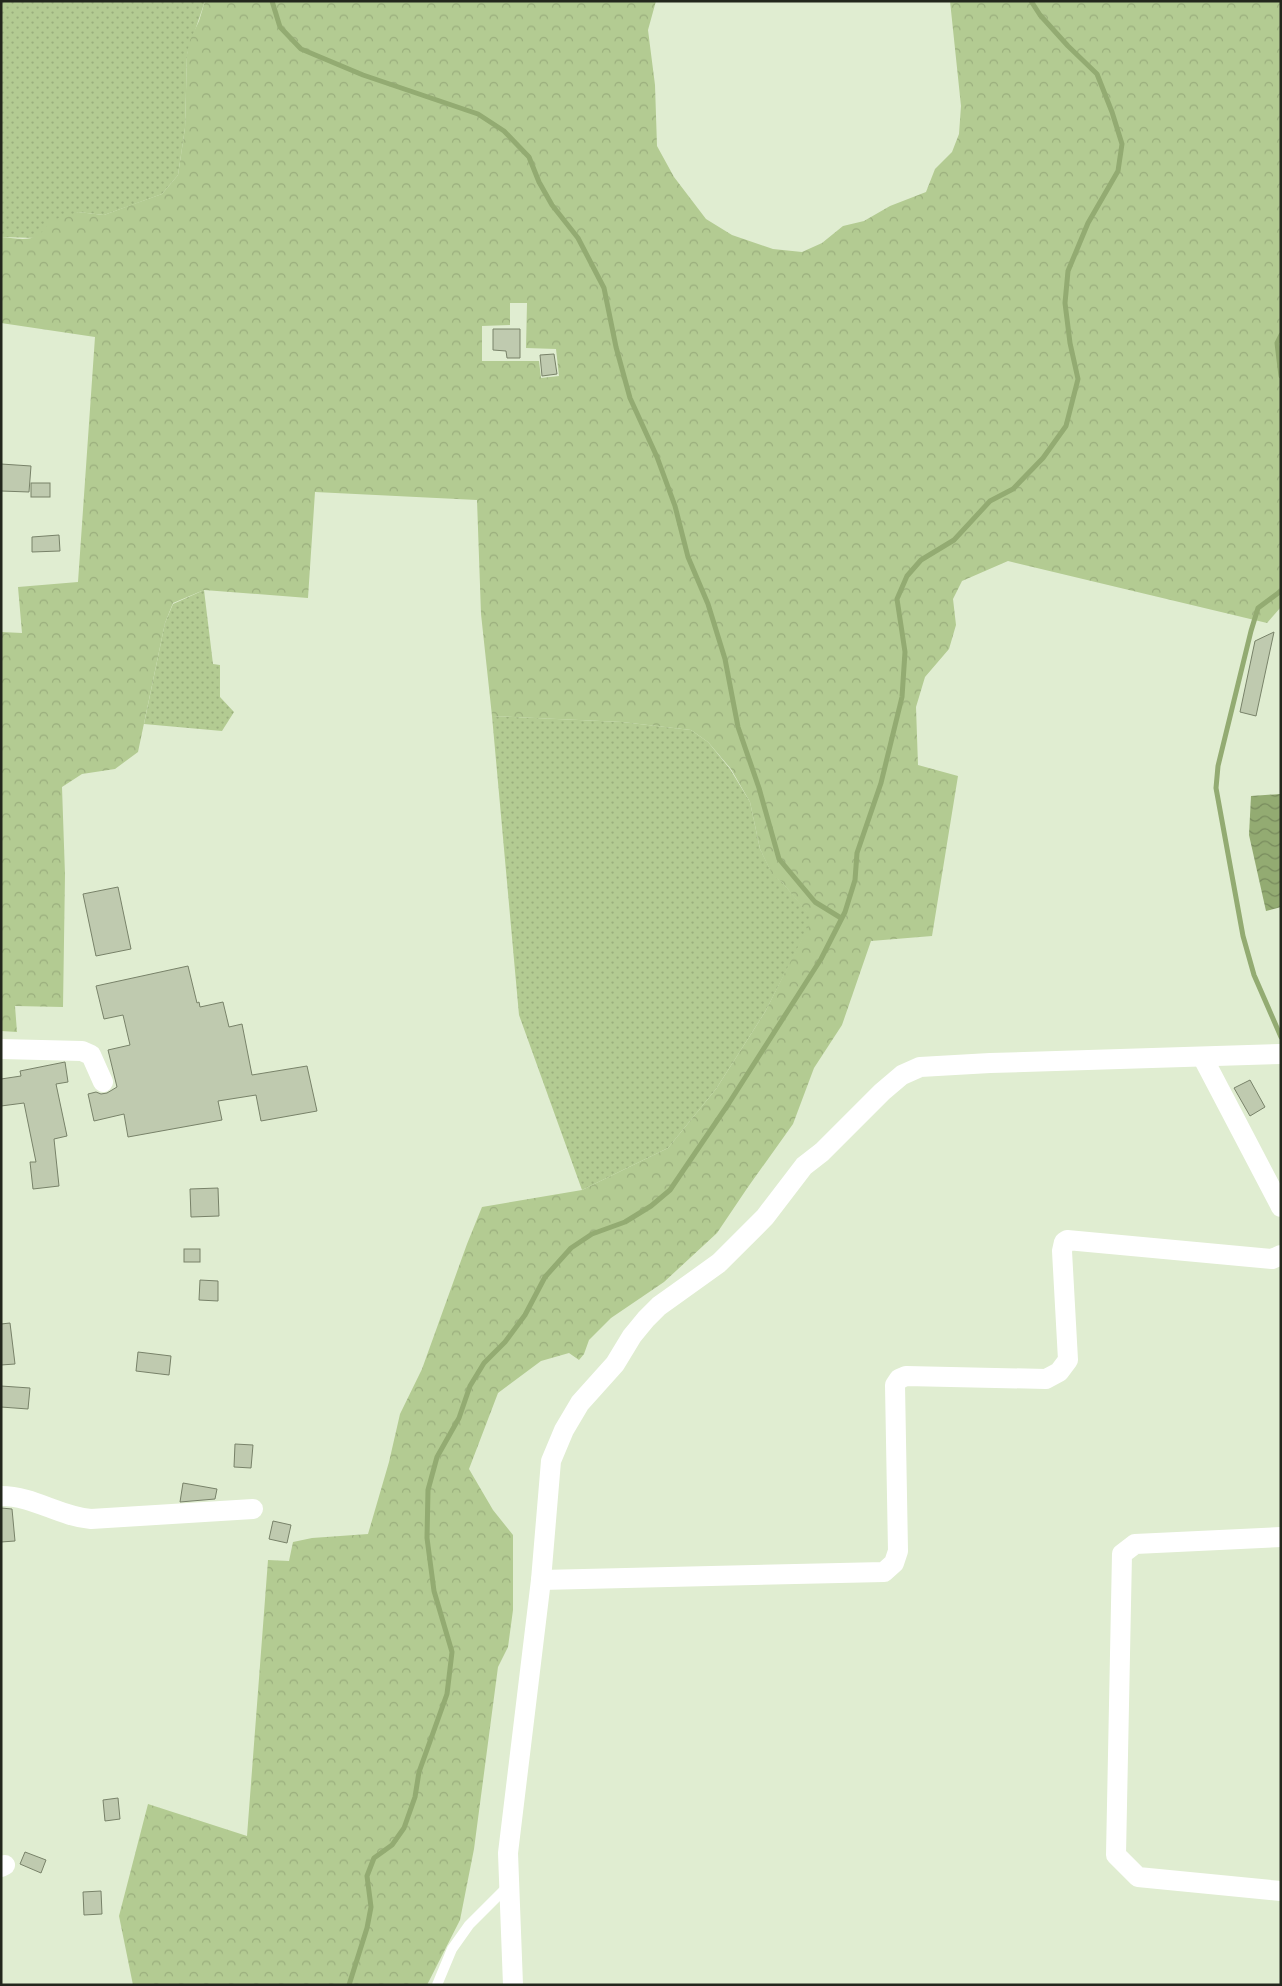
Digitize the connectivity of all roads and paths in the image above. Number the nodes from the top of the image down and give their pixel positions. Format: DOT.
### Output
graph roads {
  1 [pos="1,1049"];
  2 [pos="1279,1055"];
  3 [pos="1204,1058"];
  4 [pos="103,1082"];
  5 [pos="1281,1207"];
  6 [pos="1281,1255"];
  7 [pos="1,1496"];
  8 [pos="253,1509"];
  9 [pos="1281,1537"];
  10 [pos="541,1580"];
  11 [pos="509,1886"];
  12 [pos="1281,1891"];
  13 [pos="437,1985"];
  14 [pos="513,1985"];
  1 -- 4 [label="street"];
  2 -- 3 [label="street"];
  3 -- 5 [label="street"];
  3 -- 10 [label="street"];
  6 -- 10 [label="street"];
  7 -- 8 [label="street"];
  9 -- 12 [label="street"];
  10 -- 11 [label="street"];
  11 -- 13 [label="lane"];
  11 -- 14 [label="street"];
}
